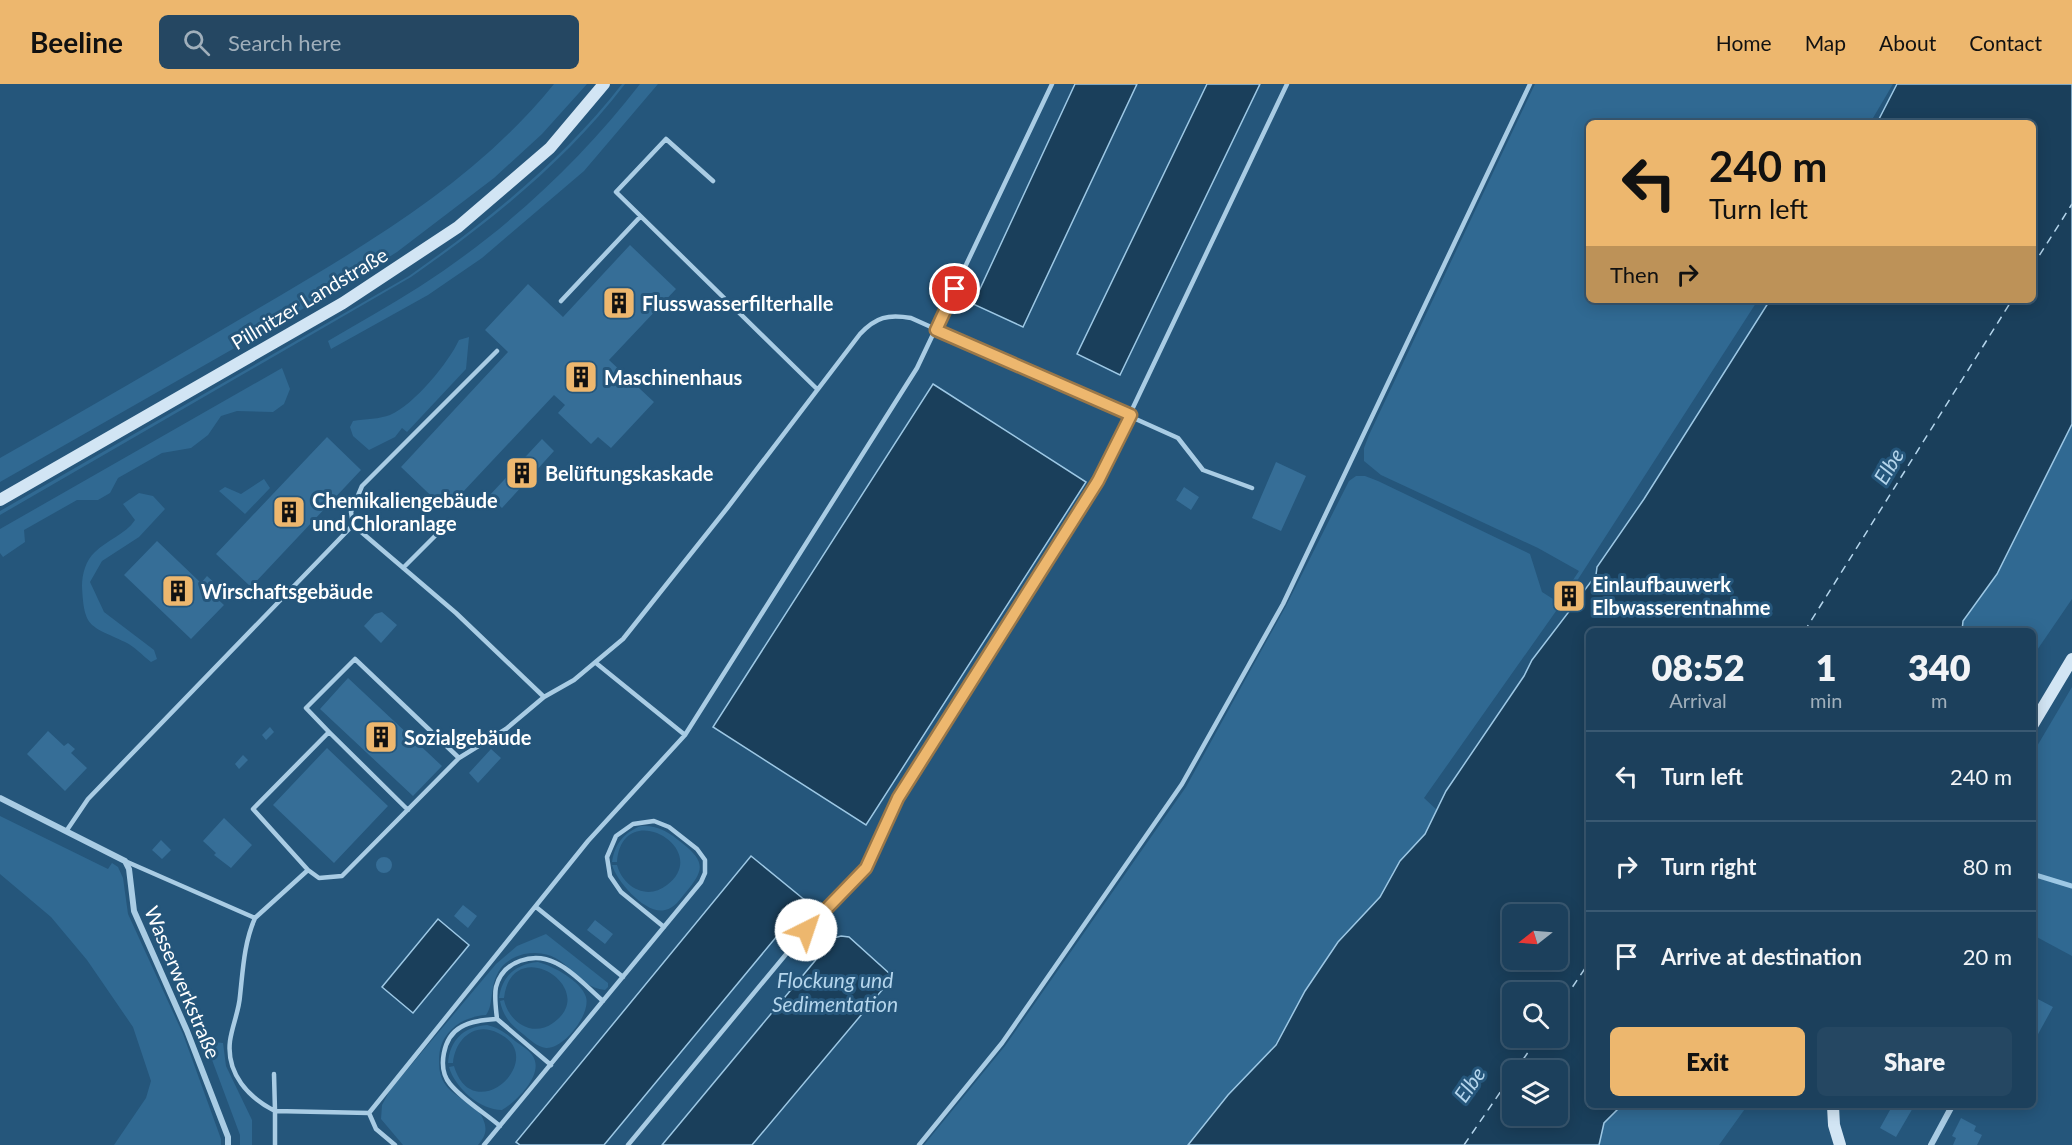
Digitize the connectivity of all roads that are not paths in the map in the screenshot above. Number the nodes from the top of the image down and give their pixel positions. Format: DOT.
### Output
graph roads {
  1 [pos="604,84"];
  2 [pos="1052,84"];
  3 [pos="1287,84"];
  4 [pos="1530,84"];
  5 [pos="714,181"];
  6 [pos="640,217"];
  7 [pos="561,301"];
  8 [pos="936,330"];
  9 [pos="497,351"];
  10 [pos="817,389"];
  11 [pos="1131,415"];
  12 [pos="1252,488"];
  13 [pos="0,500"];
  14 [pos="447,524"];
  15 [pos="353,525"];
  16 [pos="403,568"];
  17 [pos="2072,660"];
  18 [pos="596,663"];
  19 [pos="544,698"];
  20 [pos="2036,719"];
  21 [pos="329,732"];
  22 [pos="685,735"];
  23 [pos="459,758"];
  24 [pos="0,798"];
  25 [pos="408,810"];
  26 [pos="68,830"];
  27 [pos="125,861"];
  28 [pos="309,870"];
  29 [pos="536,907"];
  30 [pos="255,918"];
  31 [pos="664,927"];
  32 [pos="623,977"];
  33 [pos="603,1001"];
  34 [pos="497,1019"];
  35 [pos="551,1065"];
  36 [pos="274,1074"];
  37 [pos="1833,1108"];
  38 [pos="1951,1108"];
  39 [pos="275,1111"];
  40 [pos="369,1113"];
  41 [pos="500,1126"];
  42 [pos="228,1145"];
  43 [pos="275,1145"];
  44 [pos="395,1145"];
  45 [pos="484,1145"];
  46 [pos="628,1145"];
  47 [pos="919,1145"];
  48 [pos="1840,1145"];
  49 [pos="1931,1145"];
  1 -- 13 [label="main road, Pillnitzer Landstraße"];
  2 -- 8 [label="lane"];
  3 -- 11 [label="lane"];
  4 -- 47 [label="lane"];
  5 -- 6 [label="lane"];
  6 -- 7 [label="lane"];
  6 -- 10 [label="lane"];
  8 -- 10 [label="lane"];
  8 -- 11 [label="lane"];
  8 -- 22 [label="lane"];
  9 -- 15 [label="lane"];
  10 -- 18 [label="lane"];
  11 -- 12 [label="lane"];
  11 -- 46 [label="lane"];
  14 -- 16 [label="lane"];
  15 -- 16 [label="lane"];
  15 -- 26 [label="lane"];
  16 -- 19 [label="lane"];
  17 -- 20 [label="main road"];
  18 -- 19 [label="lane"];
  18 -- 22 [label="lane"];
  19 -- 23 [label="lane"];
  21 -- 23 [label="lane"];
  21 -- 25 [label="lane"];
  21 -- 28 [label="lane"];
  22 -- 29 [label="lane"];
  23 -- 25 [label="lane"];
  24 -- 26 [label="street"];
  25 -- 28 [label="lane"];
  26 -- 27 [label="street"];
  27 -- 30 [label="lane"];
  27 -- 42 [label="street, Wasserwerkstraße"];
  28 -- 30 [label="lane"];
  29 -- 32 [label="lane"];
  29 -- 40 [label="lane"];
  30 -- 39 [label="lane"];
  31 -- 31 [label="lane"];
  31 -- 32 [label="lane"];
  32 -- 33 [label="lane"];
  33 -- 34 [label="lane"];
  33 -- 35 [label="lane"];
  34 -- 35 [label="lane"];
  34 -- 41 [label="lane"];
  35 -- 41 [label="lane"];
  36 -- 39 [label="lane"];
  37 -- 48 [label="main road"];
  38 -- 49 [label="street"];
  39 -- 40 [label="lane"];
  39 -- 43 [label="lane"];
  40 -- 44 [label="lane"];
  41 -- 45 [label="lane"];
}
